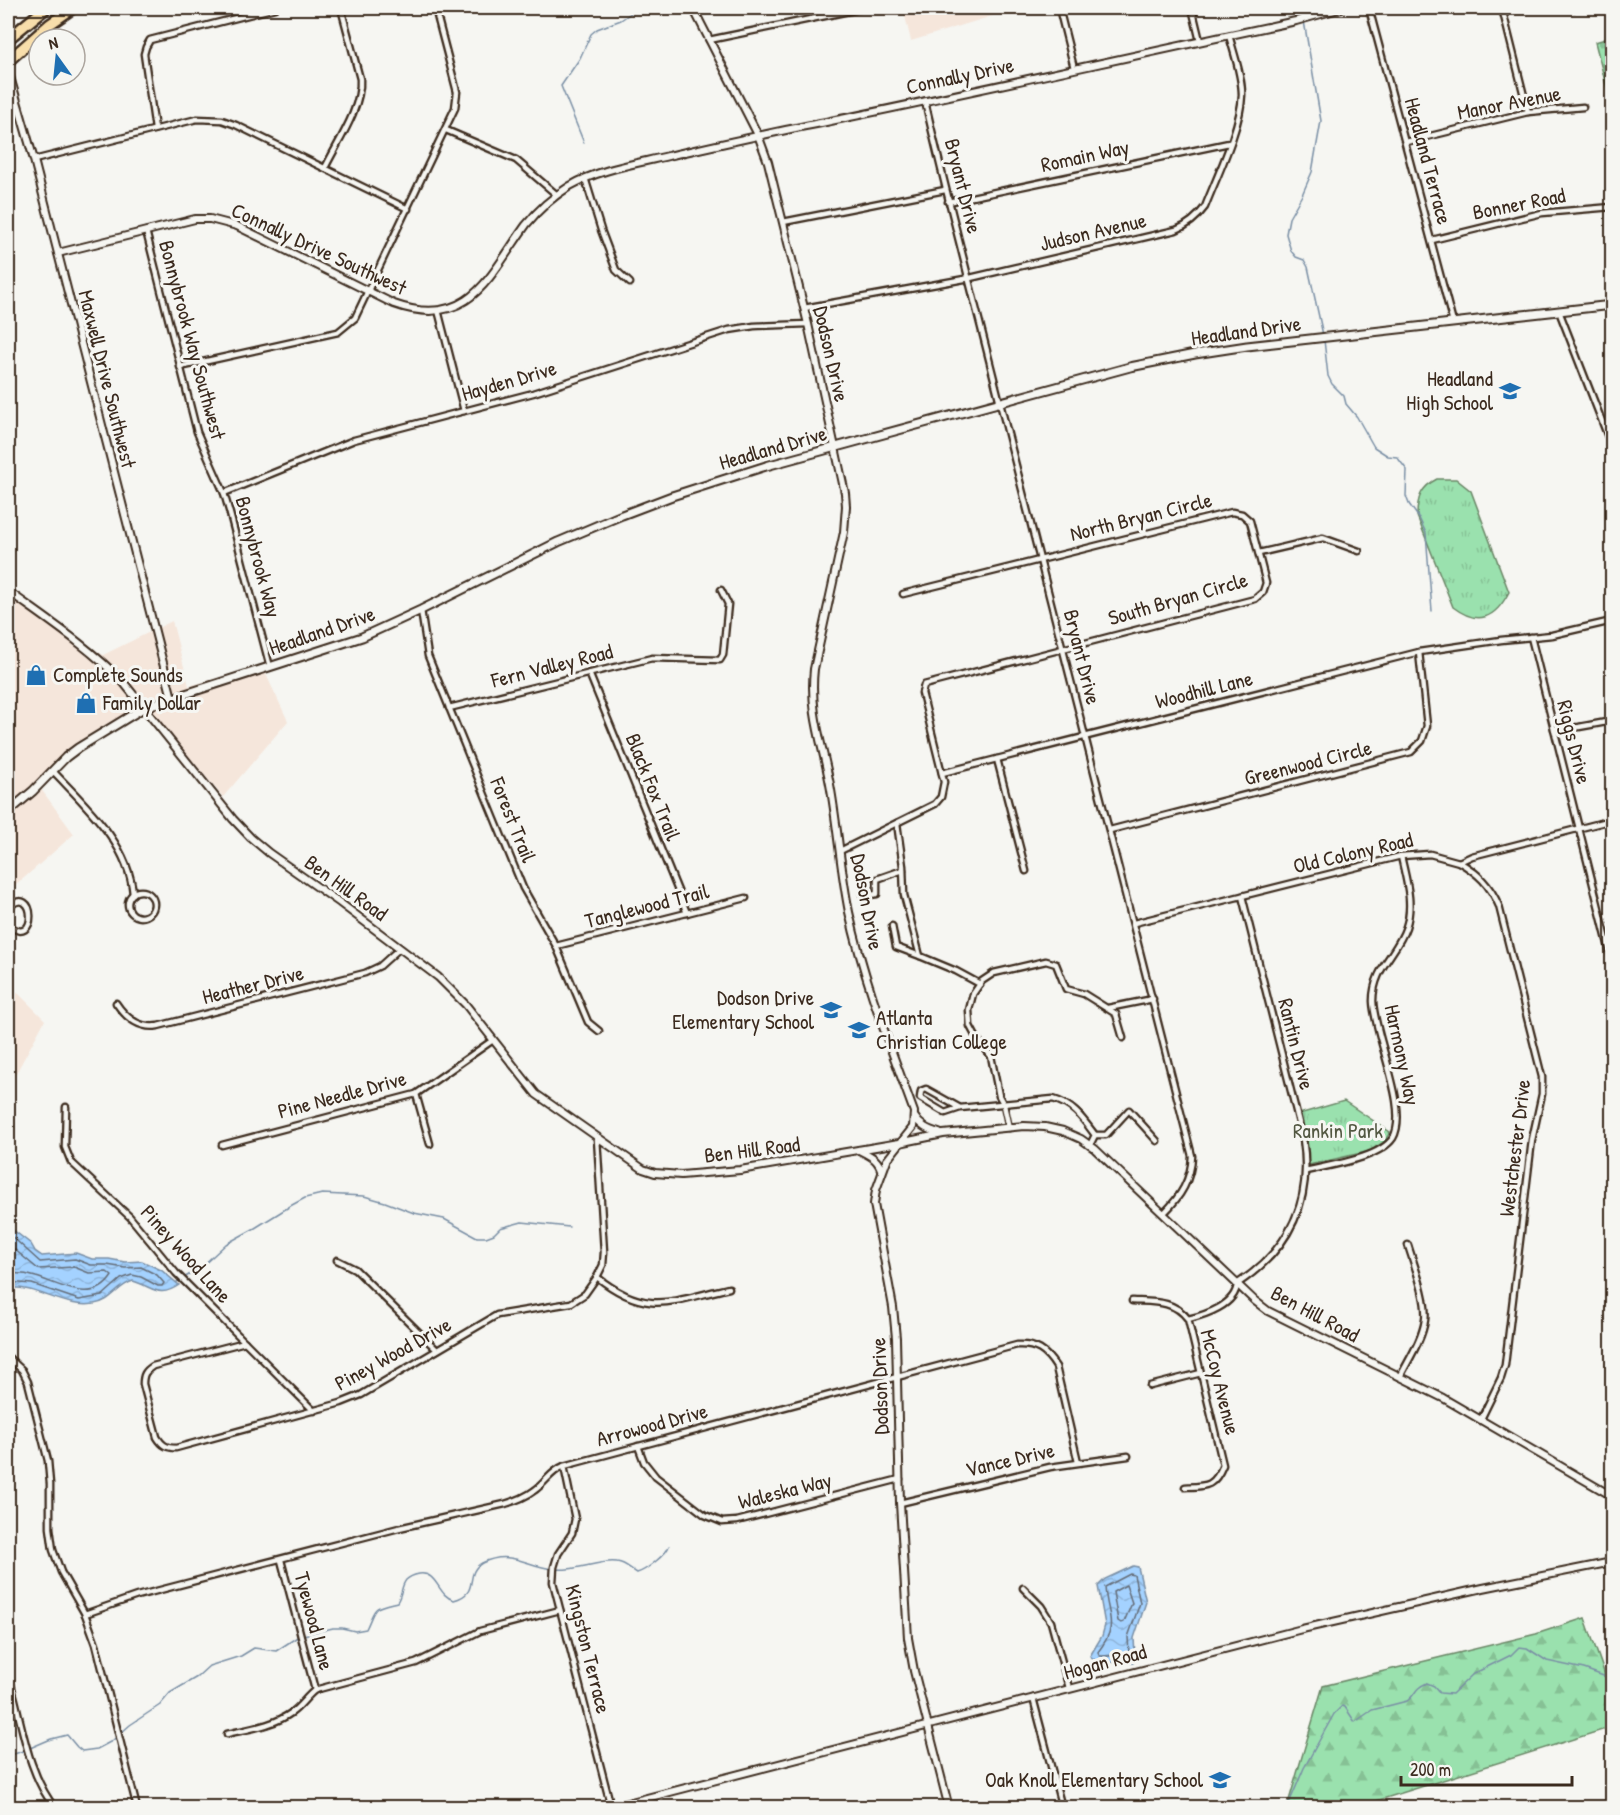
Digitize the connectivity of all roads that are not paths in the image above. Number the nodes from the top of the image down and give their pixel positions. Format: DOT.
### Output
graph roads {
  1 [pos="46,8"];
  2 [pos="73,8"];
  3 [pos="275,8"];
  4 [pos="341,8"];
  5 [pos="435,8"];
  6 [pos="693,8"];
  7 [pos="864,8"];
  8 [pos="1059,8"];
  9 [pos="1192,8"];
  10 [pos="1342,8"];
  11 [pos="1369,8"];
  12 [pos="1502,8"];
  13 [pos="1229,35"];
  14 [pos="8,39"];
  15 [pos="709,40"];
  16 [pos="1200,41"];
  17 [pos="8,61"];
  18 [pos="1074,68"];
  19 [pos="9,72"];
  20 [pos="925,101"];
  21 [pos="1583,106"];
  22 [pos="1528,111"];
  23 [pos="155,129"];
  24 [pos="446,130"];
  25 [pos="758,135"];
  26 [pos="1407,142"];
  27 [pos="1229,143"];
  28 [pos="34,160"];
  29 [pos="325,168"];
  30 [pos="585,178"];
  31 [pos="945,190"];
  32 [pos="557,195"];
  33 [pos="948,202"];
  34 [pos="1612,207"];
  35 [pos="408,209"];
  36 [pos="783,222"];
  37 [pos="146,231"];
  38 [pos="1432,240"];
  39 [pos="58,253"];
  40 [pos="969,278"];
  41 [pos="630,283"];
  42 [pos="369,292"];
  43 [pos="1612,305"];
  44 [pos="804,308"];
  45 [pos="438,310"];
  46 [pos="1559,311"];
  47 [pos="1453,323"];
  48 [pos="808,324"];
  49 [pos="180,367"];
  50 [pos="1000,403"];
  51 [pos="464,411"];
  52 [pos="835,447"];
  53 [pos="1612,447"];
  54 [pos="208,457"];
  55 [pos="224,493"];
  56 [pos="1359,551"];
  57 [pos="1259,553"];
  58 [pos="1040,560"];
  59 [pos="721,590"];
  60 [pos="8,591"];
  61 [pos="903,594"];
  62 [pos="421,610"];
  63 [pos="1612,621"];
  64 [pos="1531,637"];
  65 [pos="1063,648"];
  66 [pos="1419,652"];
  67 [pos="270,667"];
  68 [pos="588,674"];
  69 [pos="172,698"];
  70 [pos="145,707"];
  71 [pos="449,708"];
  72 [pos="1612,721"];
  73 [pos="1554,729"];
  74 [pos="1086,736"];
  75 [pos="998,759"];
  76 [pos="53,771"];
  77 [pos="942,773"];
  78 [pos="8,812"];
  79 [pos="1612,820"];
  80 [pos="897,823"];
  81 [pos="1579,828"];
  82 [pos="1110,830"];
  83 [pos="840,851"];
  84 [pos="1401,856"];
  85 [pos="1459,862"];
  86 [pos="903,870"];
  87 [pos="1026,871"];
  88 [pos="133,894"];
  89 [pos="863,896"];
  90 [pos="1242,896"];
  91 [pos="746,898"];
  92 [pos="8,907"];
  93 [pos="687,913"];
  94 [pos="1134,923"];
  95 [pos="8,924"];
  96 [pos="892,926"];
  97 [pos="556,946"];
  98 [pos="400,948"];
  99 [pos="920,956"];
  100 [pos="1612,960"];
  101 [pos="980,984"];
  102 [pos="1152,999"];
  103 [pos="116,1003"];
  104 [pos="1108,1008"];
  105 [pos="598,1031"];
  106 [pos="1123,1038"];
  107 [pos="493,1040"];
  108 [pos="416,1094"];
  109 [pos="1004,1105"];
  110 [pos="66,1107"];
  111 [pos="960,1108"];
  112 [pos="914,1115"];
  113 [pos="1009,1128"];
  114 [pos="943,1134"];
  115 [pos="1095,1136"];
  116 [pos="597,1138"];
  117 [pos="1157,1141"];
  118 [pos="899,1143"];
  119 [pos="430,1144"];
  120 [pos="222,1145"];
  121 [pos="1090,1145"];
  122 [pos="858,1150"];
  123 [pos="1306,1172"];
  124 [pos="882,1173"];
  125 [pos="1164,1213"];
  126 [pos="1408,1245"];
  127 [pos="337,1260"];
  128 [pos="597,1277"];
  129 [pos="1237,1284"];
  130 [pos="729,1288"];
  131 [pos="1132,1301"];
  132 [pos="1188,1319"];
  133 [pos="245,1342"];
  134 [pos="437,1350"];
  135 [pos="8,1357"];
  136 [pos="1201,1374"];
  137 [pos="897,1376"];
  138 [pos="1400,1377"];
  139 [pos="1150,1386"];
  140 [pos="314,1411"];
  141 [pos="1480,1419"];
  142 [pos="638,1446"];
  143 [pos="1128,1456"];
  144 [pos="1078,1462"];
  145 [pos="564,1466"];
  146 [pos="900,1479"];
  147 [pos="1185,1487"];
  148 [pos="1612,1496"];
  149 [pos="900,1503"];
  150 [pos="281,1560"];
  151 [pos="1612,1562"];
  152 [pos="1023,1588"];
  153 [pos="560,1610"];
  154 [pos="85,1614"];
  155 [pos="8,1674"];
  156 [pos="1068,1688"];
  157 [pos="315,1690"];
  158 [pos="1033,1698"];
  159 [pos="928,1725"];
  160 [pos="227,1734"];
  161 [pos="609,1807"];
  162 [pos="55,1808"];
  163 [pos="137,1808"];
  164 [pos="950,1808"];
  165 [pos="1062,1808"];
  1 -- 14 [label="highway"];
  2 -- 17 [label="highway"];
  3 -- 23 [label="street"];
  4 -- 29 [label="street"];
  5 -- 24 [label="street"];
  6 -- 15 [label="street, Dodson Drive"];
  7 -- 15 [label="street"];
  8 -- 18 [label="street"];
  9 -- 16 [label="street"];
  10 -- 13 [label="street, Connally Drive"];
  11 -- 26 [label="street, Headland Terrace"];
  12 -- 22 [label="street"];
  13 -- 16 [label="street, Connally Drive"];
  13 -- 27 [label="street, Judson Avenue"];
  15 -- 25 [label="street, Dodson Drive"];
  16 -- 18 [label="street, Connally Drive"];
  18 -- 20 [label="street, Connally Drive"];
  19 -- 28 [label="street, Maxwell Drive Southwest"];
  20 -- 25 [label="street, Connally Drive"];
  20 -- 31 [label="street, Bryant Drive"];
  21 -- 22 [label="street, Manor Avenue"];
  22 -- 26 [label="street, Manor Avenue"];
  23 -- 28 [label="street"];
  23 -- 29 [label="street"];
  24 -- 32 [label="street"];
  24 -- 35 [label="street"];
  25 -- 30 [label="street, Connally Drive"];
  25 -- 36 [label="street, Dodson Drive"];
  26 -- 38 [label="street, Headland Terrace"];
  27 -- 33 [label="street, Romain Way"];
  27 -- 40 [label="street, Judson Avenue"];
  28 -- 39 [label="street, Maxwell Drive Southwest"];
  29 -- 35 [label="street"];
  30 -- 32 [label="street, Connally Drive Southwest"];
  30 -- 41 [label="street"];
  31 -- 33 [label="street, Bryant Drive"];
  31 -- 36 [label="street"];
  32 -- 45 [label="street, Connally Drive Southwest"];
  33 -- 40 [label="street, Bryant Drive"];
  34 -- 38 [label="street, Bonner Road"];
  35 -- 42 [label="street"];
  36 -- 44 [label="street, Dodson Drive"];
  37 -- 39 [label="street, Connally Drive Southwest"];
  37 -- 42 [label="street, Connally Drive Southwest"];
  37 -- 49 [label="street, Bonnybrook Way Southwest"];
  38 -- 47 [label="street, Headland Terrace"];
  39 -- 69 [label="street, Maxwell Drive Southwest"];
  40 -- 44 [label="street, Judson Avenue"];
  40 -- 50 [label="street, Bryant Drive"];
  42 -- 45 [label="street, Connally Drive Southwest"];
  42 -- 49 [label="street"];
  43 -- 46 [label="main road, Headland Drive"];
  44 -- 48 [label="street, Dodson Drive"];
  45 -- 51 [label="street"];
  46 -- 47 [label="main road, Headland Drive"];
  46 -- 53 [label="street"];
  47 -- 50 [label="main road, Headland Drive"];
  48 -- 51 [label="street, Hayden Drive"];
  48 -- 52 [label="street, Dodson Drive"];
  49 -- 54 [label="street, Bonnybrook Way Southwest"];
  50 -- 52 [label="main road, Headland Drive"];
  50 -- 58 [label="street, Bryant Drive"];
  51 -- 55 [label="street, Hayden Drive"];
  52 -- 62 [label="main road, Headland Drive"];
  52 -- 83 [label="street, Dodson Drive"];
  54 -- 55 [label="street, Bonnybrook Way"];
  55 -- 67 [label="street, Bonnybrook Way"];
  56 -- 57 [label="street"];
  57 -- 58 [label="street, North Bryan Circle"];
  57 -- 65 [label="street, South Bryan Circle"];
  58 -- 61 [label="street, North Bryan Circle"];
  58 -- 65 [label="street, Bryant Drive"];
  59 -- 68 [label="street, Fern Valley Road"];
  60 -- 70 [label="street, Ben Hill Road"];
  62 -- 67 [label="main road, Headland Drive"];
  62 -- 71 [label="street, Forest Trail"];
  63 -- 64 [label="street, Woodhill Lane"];
  64 -- 66 [label="street, Woodhill Lane"];
  64 -- 73 [label="street, Riggs Drive"];
  65 -- 74 [label="street, Bryant Drive"];
  65 -- 77 [label="street, South Bryan Circle"];
  66 -- 74 [label="street, Woodhill Lane"];
  66 -- 82 [label="street, Greenwood Circle"];
  67 -- 69 [label="main road, Headland Drive"];
  68 -- 71 [label="street, Fern Valley Road"];
  68 -- 93 [label="street, Black Fox Trail"];
  69 -- 70 [label="main road, Headland Drive"];
  70 -- 76 [label="main road, Headland Drive"];
  70 -- 98 [label="street, Ben Hill Road"];
  71 -- 97 [label="street, Forest Trail"];
  72 -- 73 [label="street"];
  73 -- 81 [label="street, Riggs Drive"];
  74 -- 75 [label="street, Woodhill Lane"];
  74 -- 82 [label="street, Bryant Drive"];
  75 -- 77 [label="street, Woodhill Lane"];
  75 -- 87 [label="street"];
  76 -- 78 [label="main road, Headland Drive"];
  76 -- 88 [label="street"];
  77 -- 80 [label="street"];
  79 -- 81 [label="street"];
  80 -- 83 [label="street"];
  80 -- 86 [label="street"];
  81 -- 85 [label="street"];
  81 -- 100 [label="street, Riggs Drive"];
  82 -- 94 [label="street, Bryant Drive"];
  83 -- 112 [label="street, Dodson Drive"];
  84 -- 85 [label="street, Old Colony Road"];
  84 -- 90 [label="street, Old Colony Road"];
  84 -- 123 [label="street, Harmony Way"];
  85 -- 141 [label="street, Westchester Drive"];
  86 -- 89 [label="street"];
  86 -- 99 [label="street"];
  88 -- 88 [label="street"];
  90 -- 94 [label="street, Old Colony Road"];
  90 -- 123 [label="street, Rantin Drive"];
  91 -- 93 [label="street, Tanglewood Trail"];
  92 -- 95 [label="street"];
  93 -- 97 [label="street, Tanglewood Trail"];
  94 -- 102 [label="street, Bryant Drive"];
  96 -- 99 [label="street"];
  97 -- 105 [label="street, Forest Trail"];
  98 -- 103 [label="street, Heather Drive"];
  98 -- 107 [label="street, Ben Hill Road"];
  99 -- 101 [label="street"];
  101 -- 104 [label="street"];
  101 -- 109 [label="street"];
  102 -- 104 [label="street"];
  102 -- 125 [label="street, Bryant Drive"];
  104 -- 106 [label="street"];
  107 -- 108 [label="street, Pine Needle Drive"];
  107 -- 116 [label="street, Ben Hill Road"];
  108 -- 119 [label="street"];
  108 -- 120 [label="street, Pine Needle Drive"];
  109 -- 111 [label="street"];
  109 -- 113 [label="street"];
  109 -- 115 [label="street"];
  110 -- 133 [label="street, Piney Wood Lane"];
  111 -- 111 [label="street"];
  112 -- 114 [label="street"];
  112 -- 118 [label="street, Dodson Drive"];
  113 -- 114 [label="street, Ben Hill Road"];
  113 -- 121 [label="street, Ben Hill Road"];
  114 -- 118 [label="street, Ben Hill Road"];
  115 -- 117 [label="street"];
  115 -- 121 [label="street"];
  116 -- 122 [label="street, Ben Hill Road"];
  116 -- 128 [label="street, Piney Wood Drive"];
  118 -- 122 [label="street, Ben Hill Road"];
  118 -- 124 [label="street, Dodson Drive"];
  121 -- 125 [label="street, Ben Hill Road"];
  122 -- 124 [label="street"];
  123 -- 129 [label="street, Rantin Drive"];
  124 -- 137 [label="street, Dodson Drive"];
  125 -- 129 [label="street, Ben Hill Road"];
  126 -- 138 [label="street"];
  127 -- 134 [label="street"];
  128 -- 130 [label="street"];
  128 -- 134 [label="street, Piney Wood Drive"];
  129 -- 132 [label="street, Rantin Drive"];
  129 -- 138 [label="street, Ben Hill Road"];
  131 -- 132 [label="street, McCoy Avenue"];
  132 -- 136 [label="street, McCoy Avenue"];
  133 -- 140 [label="street, Piney Wood Lane"];
  133 -- 140 [label="street, Piney Wood Drive"];
  134 -- 140 [label="street, Piney Wood Drive"];
  135 -- 154 [label="street"];
  136 -- 139 [label="street"];
  136 -- 147 [label="street, McCoy Avenue"];
  137 -- 142 [label="street, Arrowood Drive"];
  137 -- 144 [label="street, Arrowood Drive"];
  137 -- 146 [label="street, Dodson Drive"];
  138 -- 141 [label="street, Ben Hill Road"];
  141 -- 148 [label="street, Ben Hill Road"];
  142 -- 145 [label="street, Arrowood Drive"];
  142 -- 146 [label="street, Waleska Way"];
  143 -- 144 [label="street, Vance Drive"];
  144 -- 149 [label="street, Vance Drive"];
  145 -- 150 [label="street, Arrowood Drive"];
  145 -- 153 [label="street, Kingston Terrace"];
  146 -- 149 [label="street, Dodson Drive"];
  149 -- 159 [label="street, Dodson Drive"];
  150 -- 154 [label="street, Arrowood Drive"];
  150 -- 157 [label="street, Tyewood Lane"];
  151 -- 156 [label="street, Hogan Road"];
  152 -- 156 [label="street"];
  153 -- 157 [label="street"];
  153 -- 161 [label="street, Kingston Terrace"];
  154 -- 163 [label="street"];
  155 -- 162 [label="street"];
  156 -- 158 [label="street, Hogan Road"];
  157 -- 160 [label="street"];
  158 -- 159 [label="street, Hogan Road"];
  158 -- 165 [label="street"];
  159 -- 161 [label="street, Hogan Road"];
  159 -- 164 [label="street, Dodson Drive"];
}
